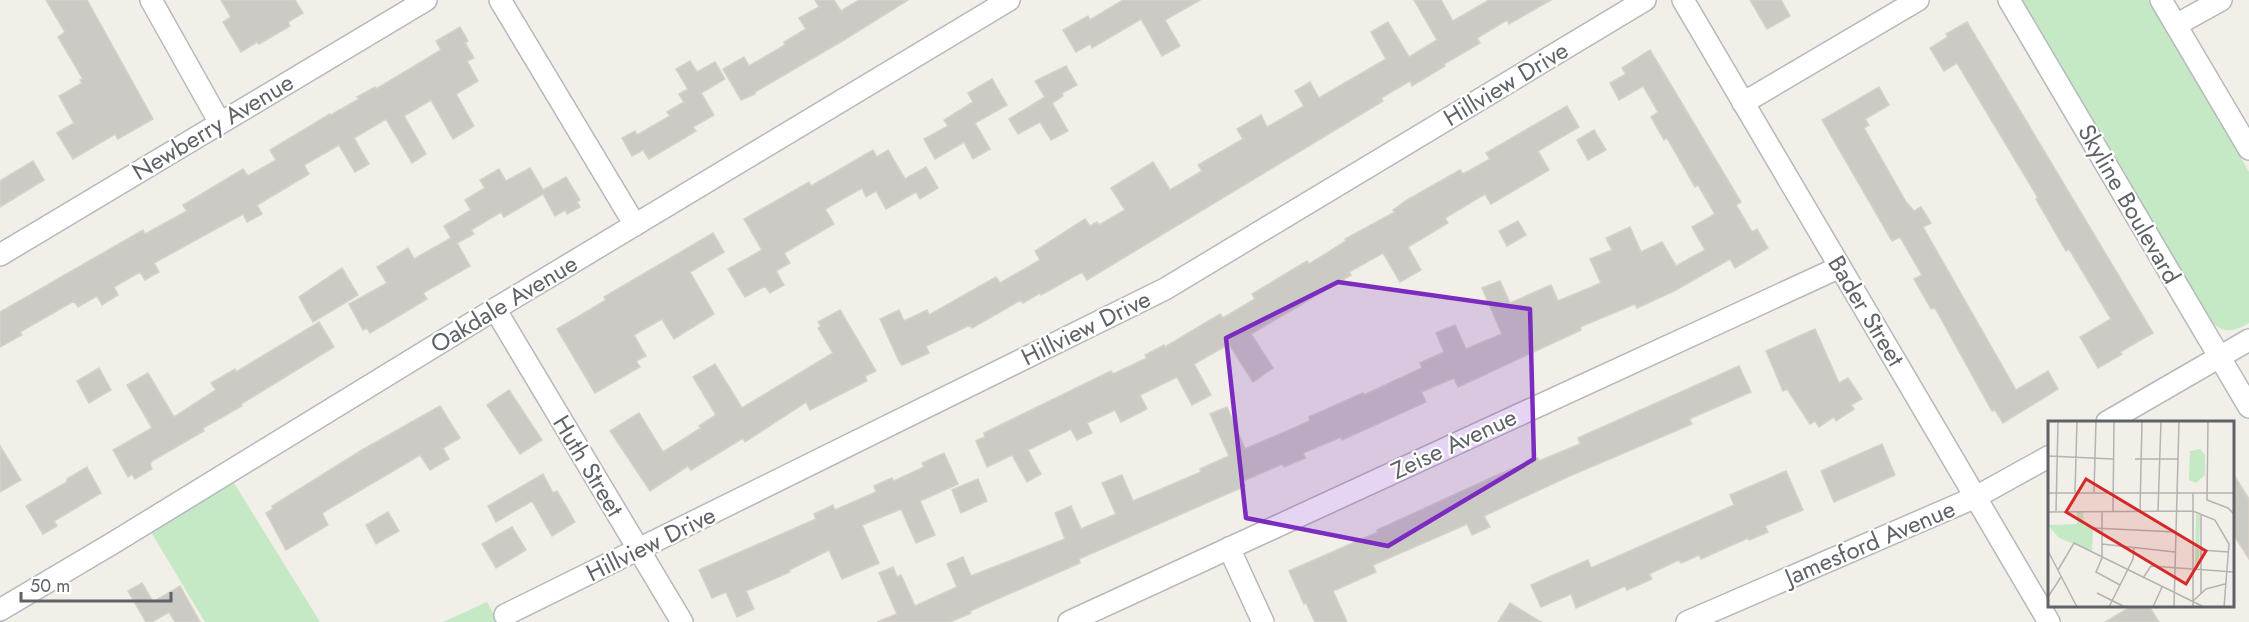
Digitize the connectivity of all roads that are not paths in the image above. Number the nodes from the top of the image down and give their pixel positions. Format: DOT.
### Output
graph roads {
  1 [pos="151,0"];
  2 [pos="426,0"];
  3 [pos="500,0"];
  4 [pos="1009,0"];
  5 [pos="1645,0"];
  6 [pos="1683,0"];
  7 [pos="1918,0"];
  8 [pos="2009,0"];
  9 [pos="2161,0"];
  10 [pos="2221,0"];
  11 [pos="2176,25"];
  12 [pos="1743,103"];
  13 [pos="220,123"];
  14 [pos="2249,148"];
  15 [pos="635,225"];
  16 [pos="0,255"];
  17 [pos="1840,267"];
  18 [pos="495,309"];
  19 [pos="2249,340"];
  20 [pos="2219,357"];
  21 [pos="2249,408"];
  22 [pos="2110,421"];
  23 [pos="2048,457"];
  24 [pos="1976,497"];
  25 [pos="1229,548"];
  26 [pos="639,550"];
  27 [pos="0,610"];
  28 [pos="505,615"];
  29 [pos="682,622"];
  30 [pos="1069,622"];
  31 [pos="1263,622"];
  32 [pos="1687,622"];
  33 [pos="2049,622"];
  1 -- 13 [label="street"];
  2 -- 13 [label="street, Newberry Avenue"];
  3 -- 15 [label="street"];
  4 -- 15 [label="street, Oakdale Avenue"];
  5 -- 26 [label="street, Hillview Drive"];
  6 -- 12 [label="street, Bader Street"];
  7 -- 12 [label="street"];
  8 -- 20 [label="street, Skyline Boulevard"];
  9 -- 11 [label="street"];
  10 -- 11 [label="street"];
  11 -- 14 [label="street"];
  12 -- 17 [label="street, Bader Street"];
  13 -- 16 [label="street, Newberry Avenue"];
  15 -- 18 [label="street, Oakdale Avenue"];
  17 -- 24 [label="street, Bader Street"];
  17 -- 25 [label="street, Zeise Avenue"];
  18 -- 26 [label="street, Huth Street"];
  18 -- 27 [label="street, Oakdale Avenue"];
  19 -- 20 [label="street"];
  20 -- 21 [label="street, Skyline Boulevard"];
  20 -- 22 [label="street"];
  23 -- 24 [label="street, Jamesford Avenue"];
  24 -- 32 [label="street, Jamesford Avenue"];
  24 -- 33 [label="street, Bader Street"];
  25 -- 30 [label="street, Zeise Avenue"];
  25 -- 31 [label="street"];
  26 -- 28 [label="street, Hillview Drive"];
  26 -- 29 [label="street, Huth Street"];
}
